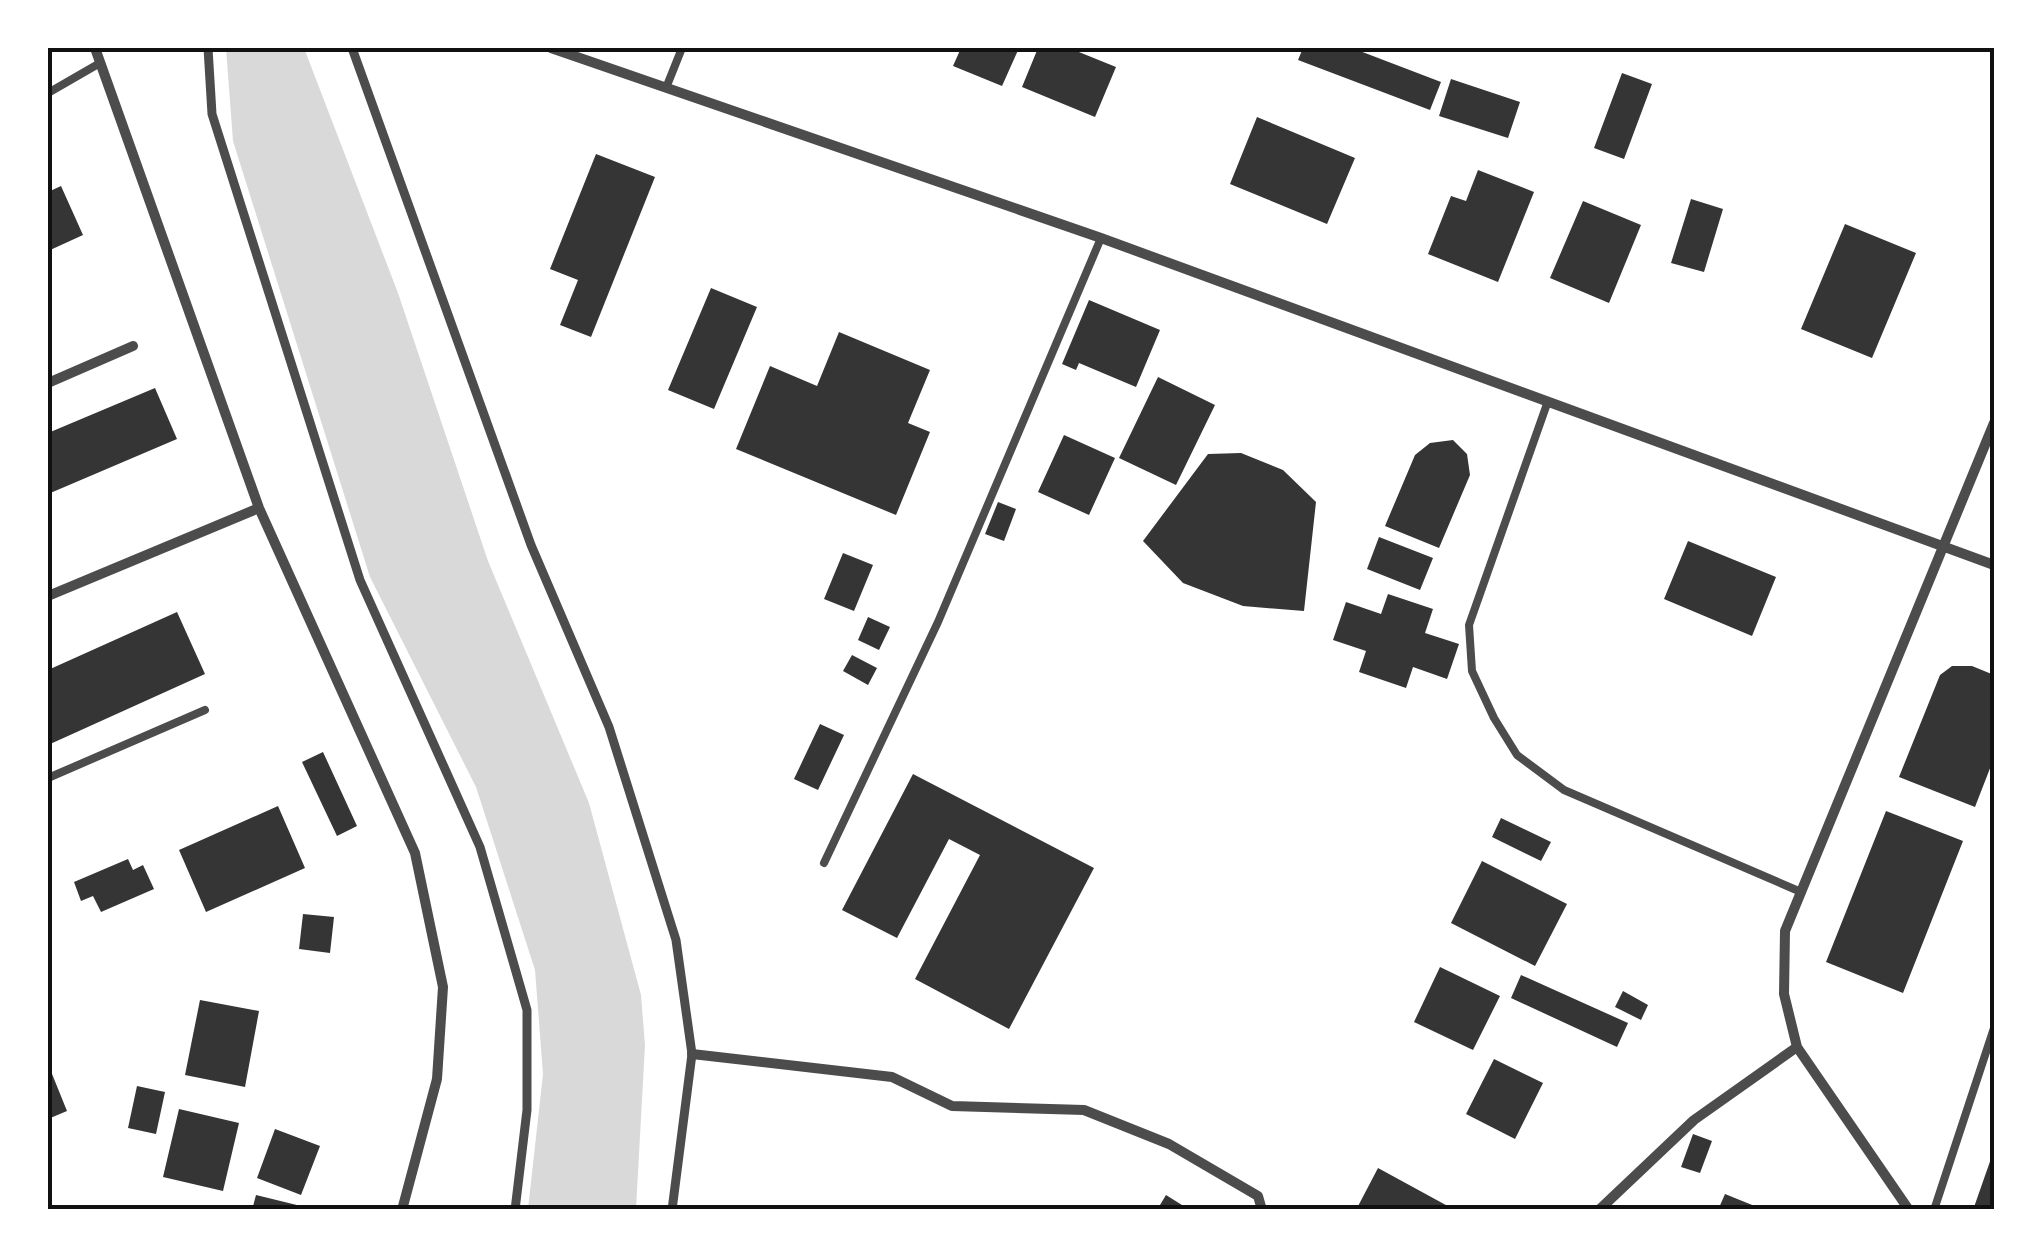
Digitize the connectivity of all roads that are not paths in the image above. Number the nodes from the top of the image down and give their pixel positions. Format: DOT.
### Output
graph roads {
  1 [pos="95,48"];
  2 [pos="208,48"];
  3 [pos="352,48"];
  4 [pos="551,48"];
  5 [pos="682,48"];
  6 [pos="100,62"];
  7 [pos="666,88"];
  8 [pos="48,93"];
  9 [pos="1100,238"];
  10 [pos="133,346"];
  11 [pos="48,384"];
  12 [pos="1548,401"];
  13 [pos="1994,423"];
  14 [pos="259,508"];
  15 [pos="1947,546"];
  16 [pos="1994,564"];
  17 [pos="48,596"];
  18 [pos="206,710"];
  19 [pos="48,778"];
  20 [pos="824,863"];
  21 [pos="1800,892"];
  22 [pos="1994,1028"];
  23 [pos="1797,1047"];
  24 [pos="692,1054"];
  25 [pos="402,1210"];
  26 [pos="515,1210"];
  27 [pos="672,1210"];
  28 [pos="1262,1210"];
  29 [pos="1599,1210"];
  30 [pos="1909,1210"];
  31 [pos="1934,1210"];
  1 -- 6 [label="street"];
  2 -- 26 [label="street"];
  3 -- 24 [label="street"];
  4 -- 7 [label="street"];
  5 -- 7 [label="lane"];
  6 -- 8 [label="lane"];
  6 -- 14 [label="street"];
  7 -- 9 [label="street"];
  9 -- 12 [label="street"];
  9 -- 20 [label="lane"];
  10 -- 11 [label="street"];
  12 -- 15 [label="street"];
  12 -- 21 [label="lane"];
  13 -- 15 [label="street"];
  14 -- 17 [label="street"];
  14 -- 25 [label="street"];
  15 -- 16 [label="street"];
  15 -- 21 [label="street"];
  18 -- 19 [label="lane"];
  21 -- 23 [label="street"];
  22 -- 31 [label="lane"];
  23 -- 29 [label="street"];
  23 -- 30 [label="street"];
  24 -- 27 [label="street"];
  24 -- 28 [label="street"];
}
